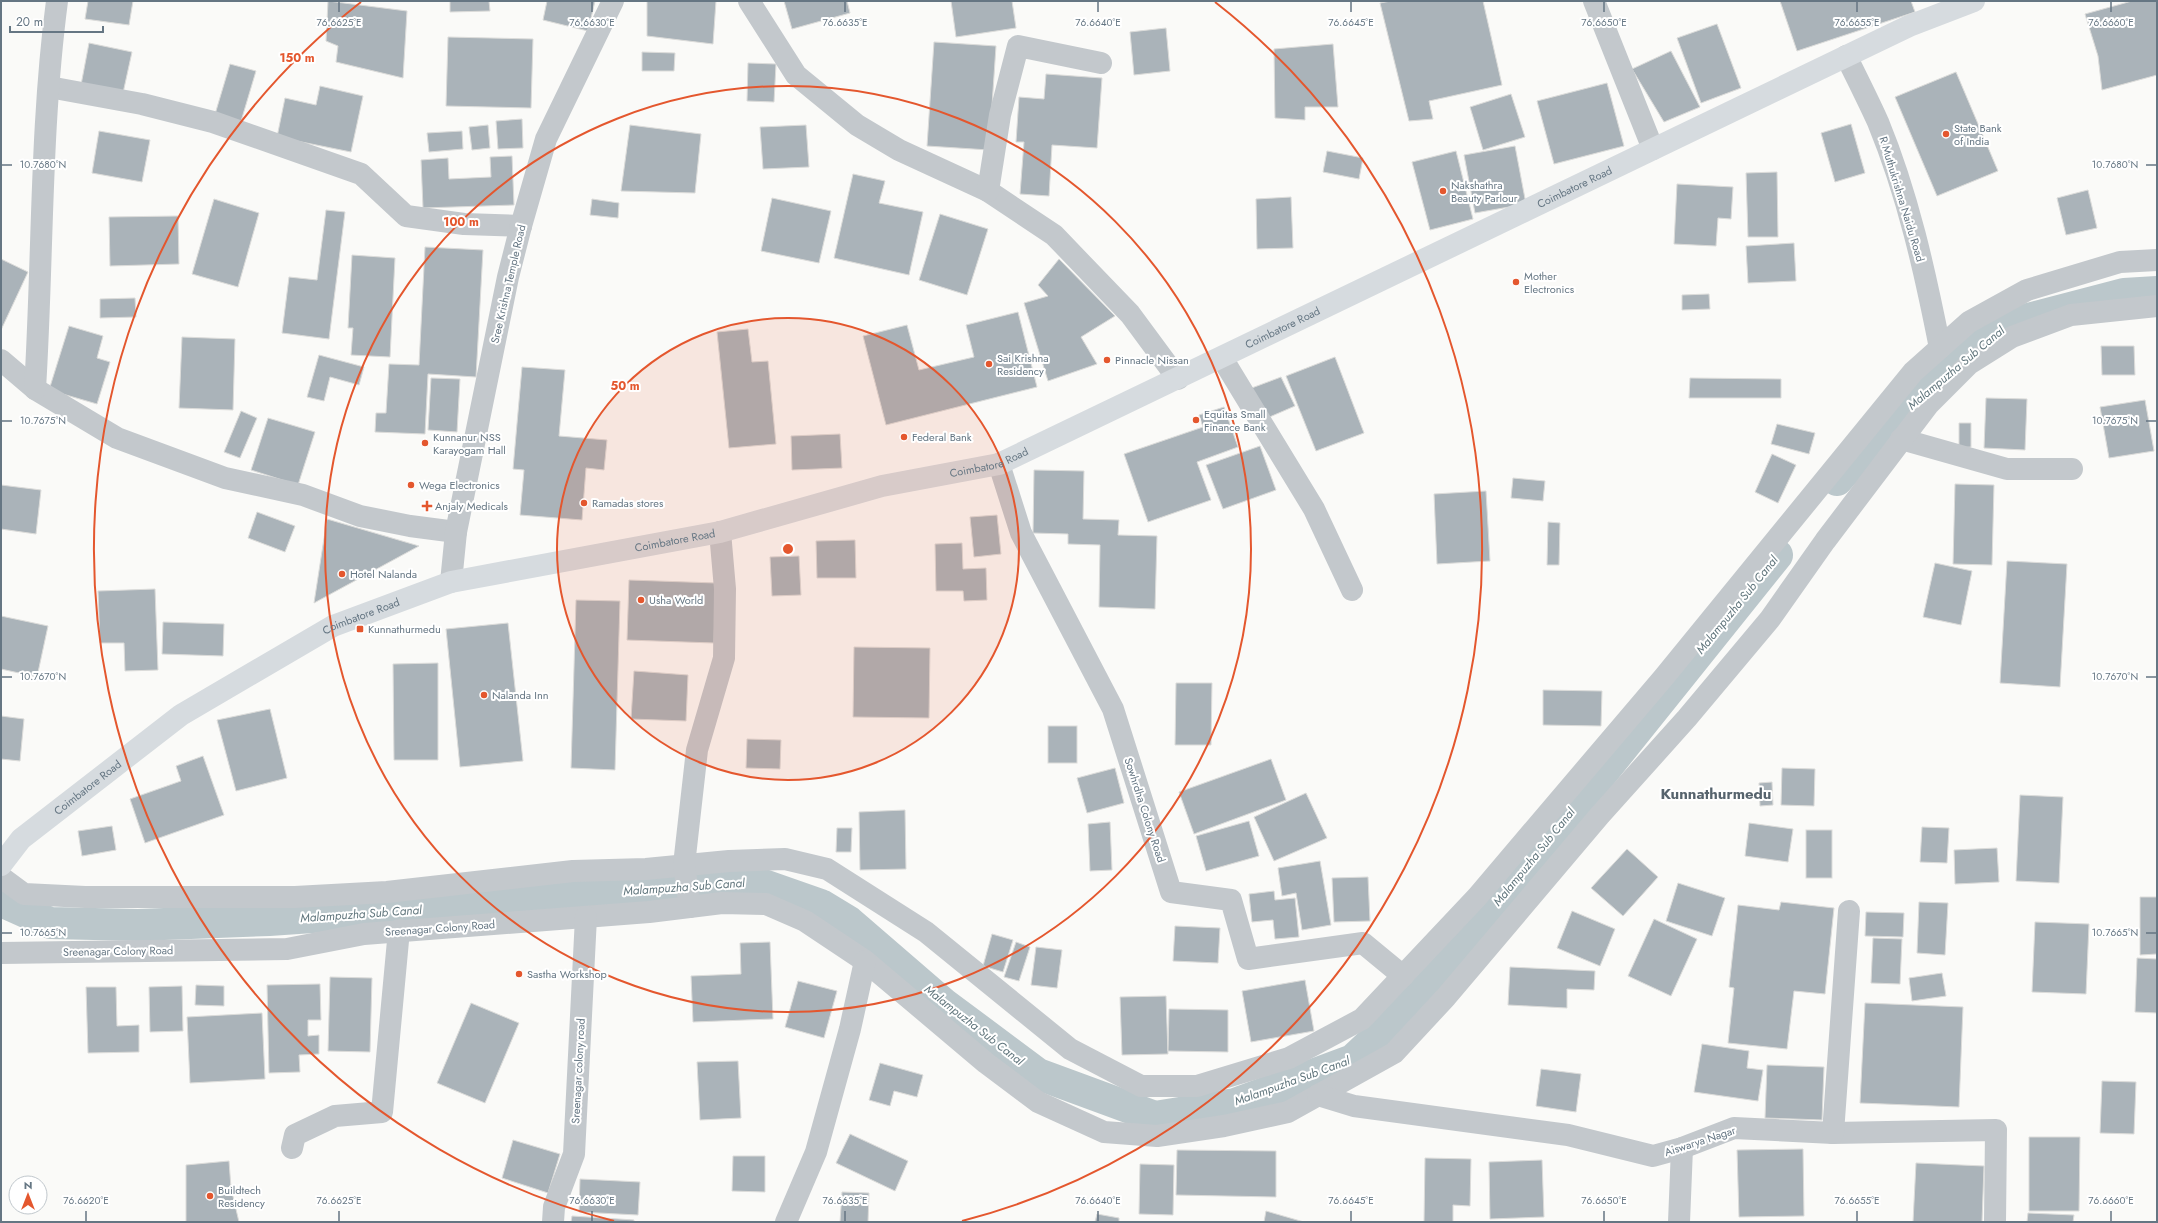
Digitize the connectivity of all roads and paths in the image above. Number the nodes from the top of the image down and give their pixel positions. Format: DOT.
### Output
graph roads {
  1 [pos="57,1"];
  2 [pos="613,1"];
  3 [pos="750,1"];
  4 [pos="1594,1"];
  5 [pos="1974,1"];
  6 [pos="1846,56"];
  7 [pos="1101,63"];
  8 [pos="49,87"];
  9 [pos="1653,149"];
  10 [pos="988,191"];
  11 [pos="521,226"];
  12 [pos="2157,260"];
  13 [pos="2157,306"];
  14 [pos="1940,348"];
  15 [pos="1222,358"];
  16 [pos="1,360"];
  17 [pos="1178,379"];
  18 [pos="35,389"];
  19 [pos="1902,439"];
  20 [pos="1854,443"];
  21 [pos="999,464"];
  22 [pos="1882,464"];
  23 [pos="2072,469"];
  24 [pos="456,532"];
  25 [pos="720,532"];
  26 [pos="451,582"];
  27 [pos="1352,590"];
  28 [pos="1,865"];
  29 [pos="684,866"];
  30 [pos="1,877"];
  31 [pos="690,908"];
  32 [pos="1849,911"];
  33 [pos="586,917"];
  34 [pos="399,930"];
  35 [pos="1,952"];
  36 [pos="865,961"];
  37 [pos="1403,976"];
  38 [pos="1318,1095"];
  39 [pos="1833,1133"];
  40 [pos="292,1148"];
  41 [pos="1682,1148"];
  42 [pos="553,1222"];
  43 [pos="786,1222"];
  44 [pos="1680,1222"];
  45 [pos="1996,1222"];
  1 -- 8 [label="street"];
  2 -- 11 [label="street, Sree Krishna Temple Road"];
  3 -- 10 [label="street"];
  4 -- 9 [label="street"];
  5 -- 6 [label="main road, Coimbatore Road"];
  6 -- 9 [label="main road, Coimbatore Road"];
  6 -- 14 [label="street, R Muthukrishna Naidu Road"];
  7 -- 10 [label="street"];
  8 -- 11 [label="street"];
  8 -- 18 [label="street"];
  9 -- 15 [label="main road, Coimbatore Road"];
  10 -- 17 [label="street"];
  11 -- 24 [label="street, Sree Krishna Temple Road"];
  12 -- 14 [label="street"];
  13 -- 19 [label="street, Sreenagar Colony Road"];
  14 -- 20 [label="street"];
  15 -- 17 [label="main road, Coimbatore Road"];
  15 -- 27 [label="street"];
  16 -- 18 [label="street"];
  17 -- 21 [label="main road, Coimbatore Road"];
  18 -- 24 [label="street"];
  19 -- 22 [label="street, Sreenagar Colony Road"];
  19 -- 23 [label="street"];
  20 -- 22 [label="street"];
  20 -- 37 [label="street"];
  21 -- 25 [label="main road, Coimbatore Road"];
  21 -- 37 [label="street, Sowhrdha Colony Road"];
  22 -- 38 [label="street, Sreenagar Colony Road"];
  24 -- 26 [label="street, Sree Krishna Temple Road"];
  25 -- 26 [label="main road, Coimbatore Road"];
  25 -- 29 [label="street"];
  26 -- 28 [label="main road, Coimbatore Road"];
  29 -- 30 [label="street"];
  29 -- 31 [label="street"];
  29 -- 37 [label="street"];
  31 -- 33 [label="street, Sreenagar Colony Road"];
  31 -- 36 [label="street, Sreenagar Colony Road"];
  32 -- 39 [label="street"];
  33 -- 34 [label="street, Sreenagar Colony Road"];
  33 -- 42 [label="street, Sreenagar colony road"];
  34 -- 35 [label="street, Sreenagar Colony Road"];
  34 -- 40 [label="street"];
  36 -- 38 [label="street, Sreenagar Colony Road"];
  36 -- 43 [label="street"];
  38 -- 41 [label="street, Aiswarya Nagar"];
  39 -- 41 [label="street, Aiswarya Nagar"];
  39 -- 45 [label="street, Aiswarya Nagar"];
  41 -- 44 [label="street"];
}
